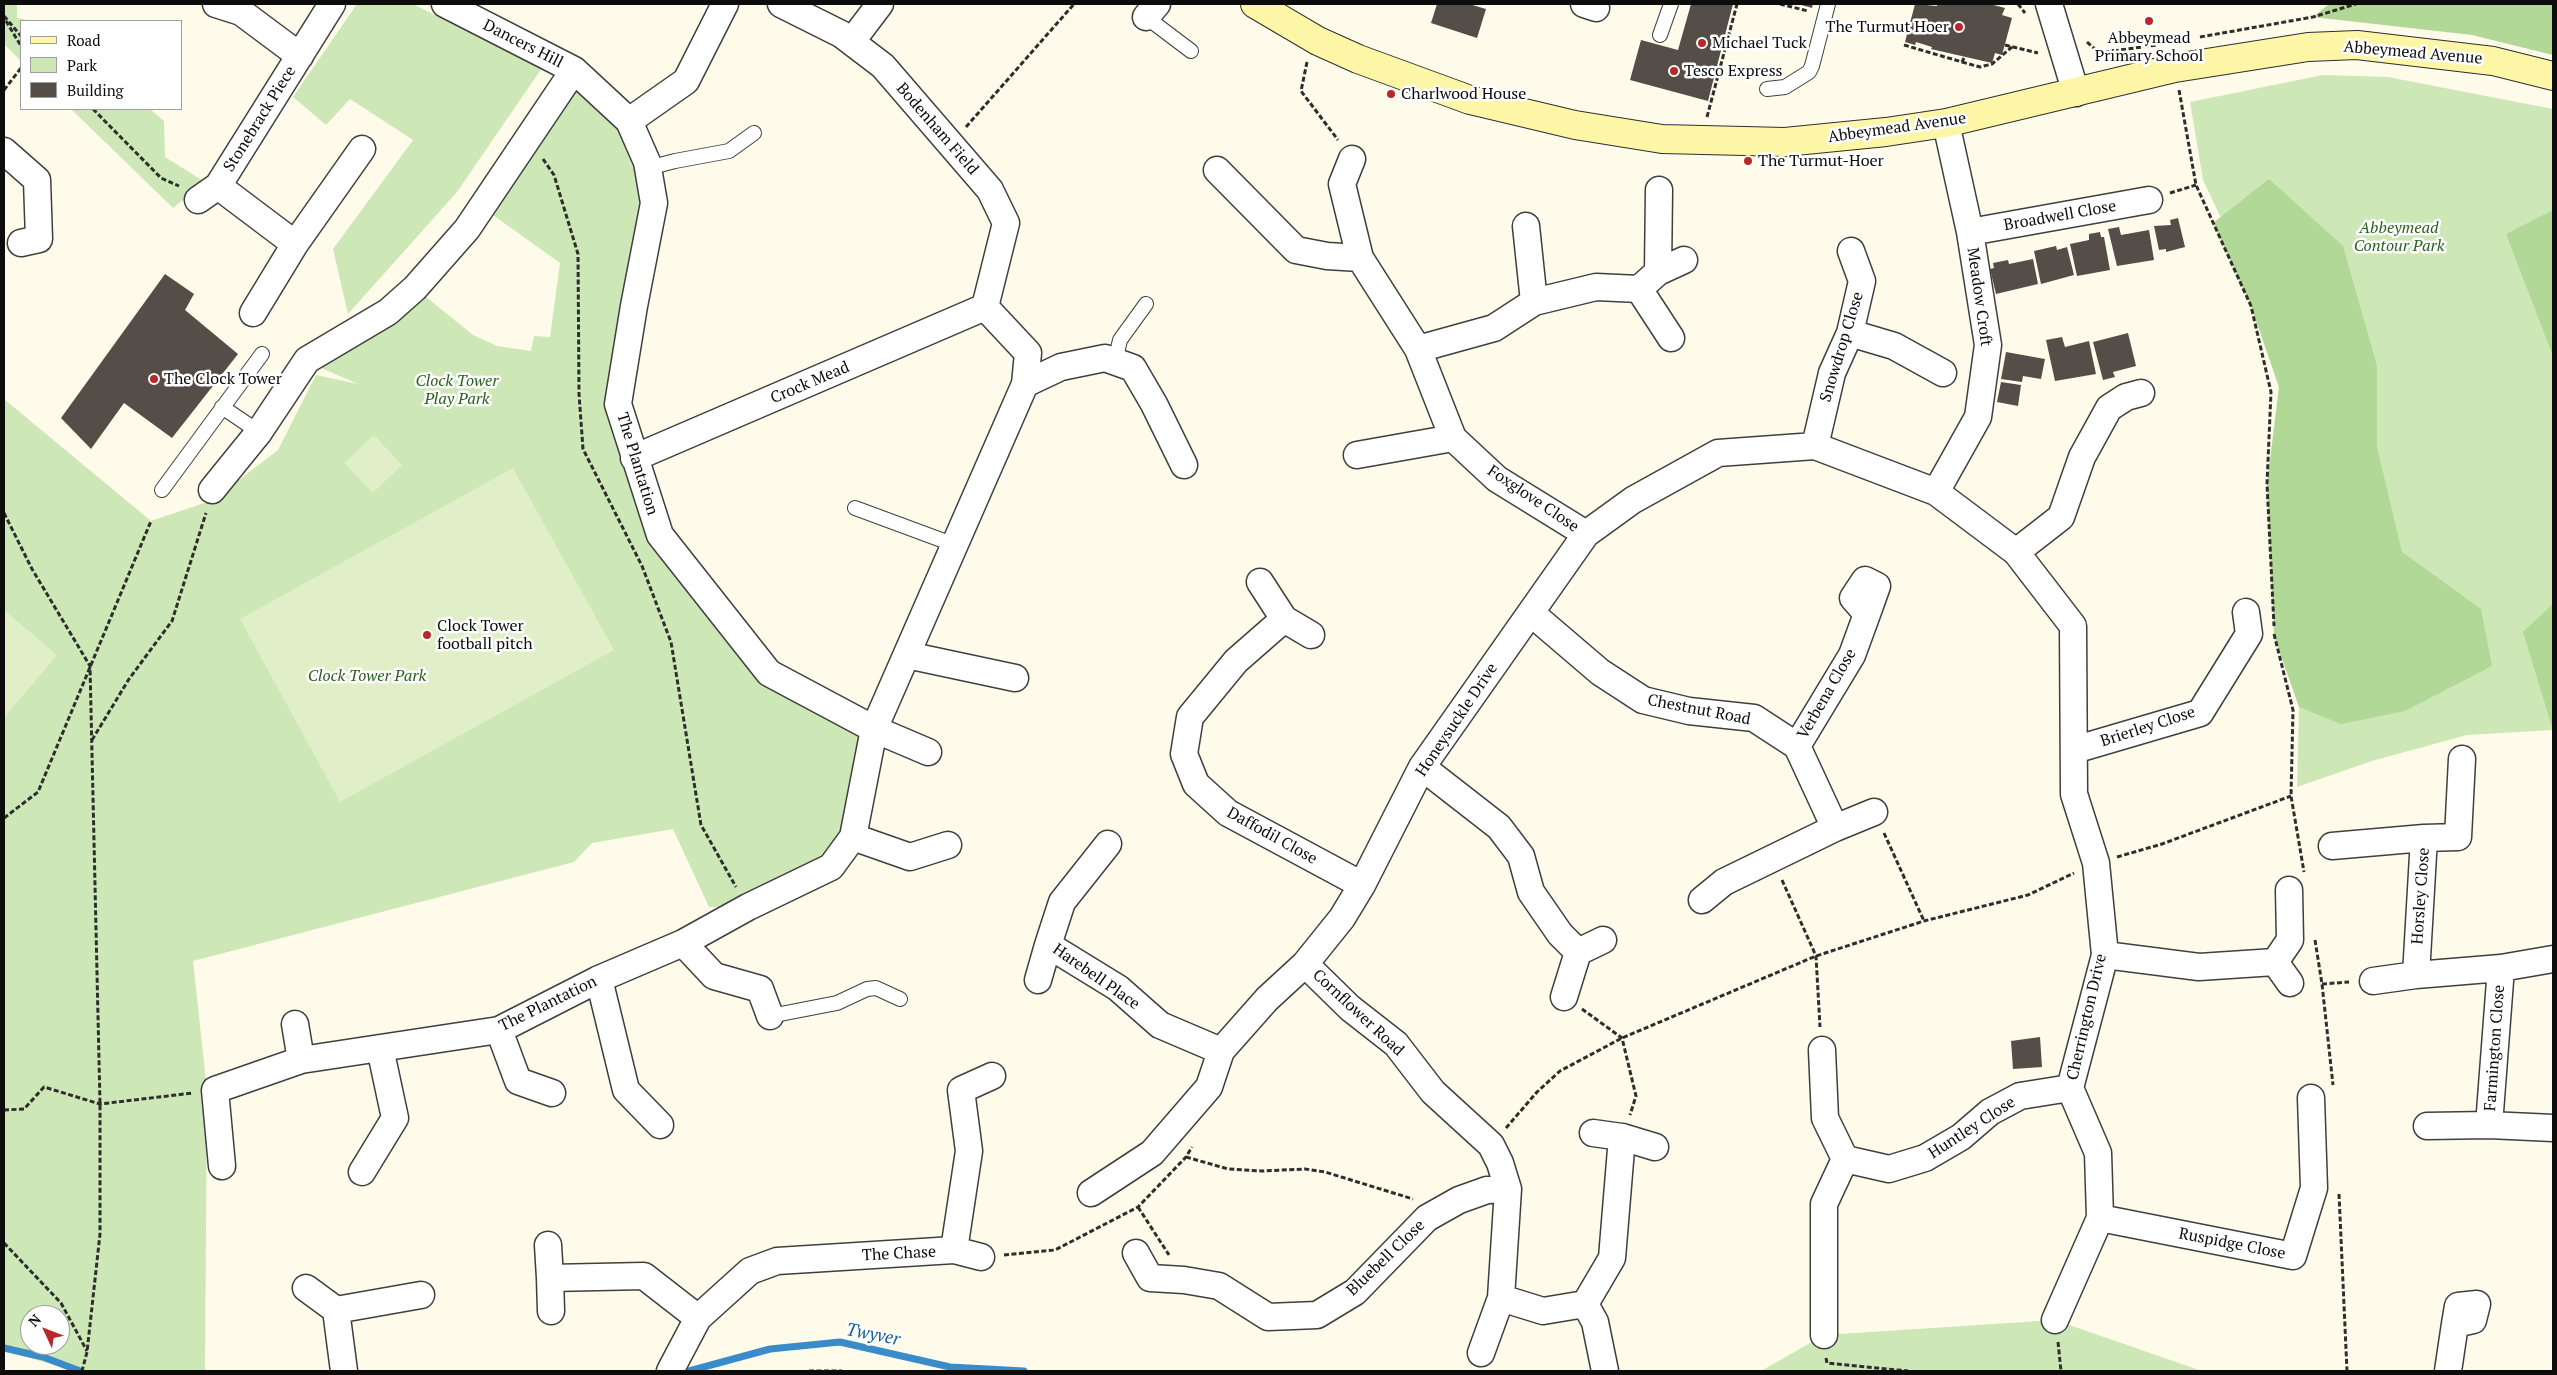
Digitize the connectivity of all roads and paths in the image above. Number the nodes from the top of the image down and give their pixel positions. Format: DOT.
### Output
graph roads {
  1 [pos="216,4"];
  2 [pos="332,4"];
  3 [pos="725,4"];
  4 [pos="781,4"];
  5 [pos="880,4"];
  6 [pos="1074,4"];
  7 [pos="1255,4"];
  8 [pos="1671,4"];
  9 [pos="1737,4"];
  10 [pos="1780,4"];
  11 [pos="2018,4"];
  12 [pos="2356,4"];
  13 [pos="454,6"];
  14 [pos="242,8"];
  15 [pos="1827,10"];
  16 [pos="1152,11"];
  17 [pos="2038,11"];
  18 [pos="4,16"];
  19 [pos="6,21"];
  20 [pos="20,35"];
  21 [pos="1660,35"];
  22 [pos="2197,38"];
  23 [pos="2085,39"];
  24 [pos="852,41"];
  25 [pos="1318,41"];
  26 [pos="20,44"];
  27 [pos="1904,45"];
  28 [pos="2005,45"];
  29 [pos="2012,46"];
  30 [pos="1191,51"];
  31 [pos="2044,54"];
  32 [pos="300,56"];
  33 [pos="2175,68"];
  34 [pos="20,69"];
  35 [pos="574,70"];
  36 [pos="2553,76"];
  37 [pos="1767,89"];
  38 [pos="4,90"];
  39 [pos="2076,93"];
  40 [pos="94,110"];
  41 [pos="1698,119"];
  42 [pos="1706,119"];
  43 [pos="1716,119"];
  44 [pos="629,121"];
  45 [pos="1946,123"];
  46 [pos="754,133"];
  47 [pos="950,144"];
  48 [pos="362,149"];
  49 [pos="4,151"];
  50 [pos="1352,159"];
  51 [pos="648,168"];
  52 [pos="1217,170"];
  53 [pos="1659,190"];
  54 [pos="208,193"];
  55 [pos="2149,200"];
  56 [pos="1526,226"];
  57 [pos="1970,232"];
  58 [pos="22,243"];
  59 [pos="295,244"];
  60 [pos="1851,250"];
  61 [pos="1360,258"];
  62 [pos="1684,260"];
  63 [pos="1649,280"];
  64 [pos="1534,302"];
  65 [pos="1146,304"];
  66 [pos="985,307"];
  67 [pos="253,313"];
  68 [pos="1850,333"];
  69 [pos="1670,338"];
  70 [pos="1418,349"];
  71 [pos="262,354"];
  72 [pos="1116,362"];
  73 [pos="1943,373"];
  74 [pos="1025,384"];
  75 [pos="2141,393"];
  76 [pos="222,408"];
  77 [pos="258,432"];
  78 [pos="1453,438"];
  79 [pos="1814,446"];
  80 [pos="1357,455"];
  81 [pos="634,458"];
  82 [pos="1184,465"];
  83 [pos="162,490"];
  84 [pos="212,490"];
  85 [pos="1936,492"];
  86 [pos="855,508"];
  87 [pos="4,513"];
  88 [pos="151,521"];
  89 [pos="1586,534"];
  90 [pos="955,545"];
  91 [pos="2016,552"];
  92 [pos="1260,582"];
  93 [pos="1877,586"];
  94 [pos="2246,612"];
  95 [pos="1530,613"];
  96 [pos="1284,619"];
  97 [pos="1311,636"];
  98 [pos="907,655"];
  99 [pos="90,666"];
  100 [pos="1015,678"];
  101 [pos="874,729"];
  102 [pos="92,740"];
  103 [pos="1797,746"];
  104 [pos="2074,750"];
  105 [pos="928,752"];
  106 [pos="2462,759"];
  107 [pos="1422,767"];
  108 [pos="2291,796"];
  109 [pos="1874,812"];
  110 [pos="4,818"];
  111 [pos="1834,828"];
  112 [pos="853,837"];
  113 [pos="2424,838"];
  114 [pos="1108,844"];
  115 [pos="948,845"];
  116 [pos="2332,846"];
  117 [pos="1773,858"];
  118 [pos="2096,863"];
  119 [pos="2297,885"];
  120 [pos="1362,886"];
  121 [pos="1702,900"];
  122 [pos="1924,921"];
  123 [pos="2314,937"];
  124 [pos="1603,940"];
  125 [pos="682,943"];
  126 [pos="1048,945"];
  127 [pos="1578,952"];
  128 [pos="2105,955"];
  129 [pos="1816,956"];
  130 [pos="2553,959"];
  131 [pos="1305,964"];
  132 [pos="2501,968"];
  133 [pos="2416,975"];
  134 [pos="600,979"];
  135 [pos="1038,980"];
  136 [pos="2373,981"];
  137 [pos="1564,996"];
  138 [pos="900,998"];
  139 [pos="770,1016"];
  140 [pos="295,1024"];
  141 [pos="499,1030"];
  142 [pos="1622,1038"];
  143 [pos="380,1048"];
  144 [pos="1822,1050"];
  145 [pos="1221,1051"];
  146 [pos="301,1060"];
  147 [pos="992,1076"];
  148 [pos="2070,1088"];
  149 [pos="215,1090"];
  150 [pos="552,1093"];
  151 [pos="2322,1093"];
  152 [pos="100,1104"];
  153 [pos="4,1110"];
  154 [pos="660,1125"];
  155 [pos="2489,1125"];
  156 [pos="2427,1126"];
  157 [pos="2553,1128"];
  158 [pos="1593,1133"];
  159 [pos="1622,1137"];
  160 [pos="1491,1145"];
  161 [pos="1654,1147"];
  162 [pos="1186,1157"];
  163 [pos="1845,1159"];
  164 [pos="222,1166"];
  165 [pos="362,1172"];
  166 [pos="1508,1189"];
  167 [pos="2339,1192"];
  168 [pos="1091,1193"];
  169 [pos="1416,1200"];
  170 [pos="1138,1207"];
  171 [pos="2100,1218"];
  172 [pos="4,1243"];
  173 [pos="548,1245"];
  174 [pos="954,1250"];
  175 [pos="1136,1253"];
  176 [pos="980,1257"];
  177 [pos="550,1278"];
  178 [pos="1184,1280"];
  179 [pos="306,1288"];
  180 [pos="420,1295"];
  181 [pos="1501,1298"];
  182 [pos="1585,1304"];
  183 [pos="2477,1304"];
  184 [pos="336,1310"];
  185 [pos="551,1311"];
  186 [pos="698,1318"];
  187 [pos="2055,1320"];
  188 [pos="1824,1335"];
  189 [pos="87,1352"];
  190 [pos="1481,1353"];
  191 [pos="1827,1363"];
  192 [pos="673,1366"];
  193 [pos="82,1371"];
  194 [pos="344,1371"];
  195 [pos="809,1371"];
  196 [pos="842,1371"];
  197 [pos="1605,1371"];
  198 [pos="1908,1371"];
  199 [pos="2061,1371"];
  200 [pos="2347,1371"];
  201 [pos="2448,1371"];
  1 -- 14 [label="street"];
  2 -- 32 [label="street, Stonebrack Piece"];
  3 -- 44 [label="street"];
  4 -- 24 [label="street, Bodenham Field"];
  5 -- 24 [label="street"];
  6 -- 47 [label="path"];
  7 -- 25 [label="street, Abbeymead Avenue"];
  8 -- 21 [label="lane"];
  9 -- 42 [label="path"];
  10 -- 15 [label="path"];
  11 -- 17 [label="path"];
  12 -- 22 [label="path"];
  13 -- 35 [label="street, Dancers Hill"];
  14 -- 32 [label="street"];
  15 -- 37 [label="lane"];
  16 -- 30 [label="lane"];
  17 -- 39 [label="street"];
  18 -- 19 [label="path"];
  19 -- 20 [label="path"];
  19 -- 26 [label="path"];
  23 -- 33 [label="path"];
  24 -- 47 [label="street, Bodenham Field"];
  25 -- 45 [label="street, Abbeymead Avenue"];
  25 -- 50 [label="path"];
  27 -- 29 [label="path"];
  28 -- 29 [label="path"];
  29 -- 31 [label="path"];
  32 -- 54 [label="street, Stonebrack Piece"];
  33 -- 36 [label="street, Abbeymead Avenue"];
  33 -- 39 [label="street, Abbeymead Avenue"];
  33 -- 108 [label="path"];
  34 -- 38 [label="path"];
  35 -- 44 [label="street, The Plantation"];
  35 -- 77 [label="street"];
  39 -- 45 [label="street, Abbeymead Avenue"];
  40 -- 54 [label="path"];
  41 -- 42 [label="path"];
  42 -- 43 [label="path"];
  44 -- 51 [label="street, The Plantation"];
  45 -- 57 [label="street, Meadow Croft"];
  46 -- 51 [label="lane"];
  47 -- 66 [label="street, Bodenham Field"];
  48 -- 59 [label="street"];
  49 -- 58 [label="street"];
  50 -- 61 [label="street, Foxglove Close"];
  51 -- 81 [label="street, The Plantation"];
  52 -- 61 [label="street"];
  53 -- 63 [label="street"];
  54 -- 59 [label="street, Stonebrack Piece"];
  55 -- 57 [label="street, Broadwell Close"];
  56 -- 64 [label="street"];
  57 -- 85 [label="street, Meadow Croft"];
  59 -- 67 [label="street"];
  60 -- 68 [label="street, Snowdrop Close"];
  61 -- 70 [label="street, Foxglove Close"];
  62 -- 63 [label="street"];
  63 -- 64 [label="street"];
  63 -- 69 [label="street"];
  64 -- 70 [label="street"];
  65 -- 72 [label="lane"];
  66 -- 74 [label="street, The Plantation"];
  66 -- 81 [label="street, Crock Mead"];
  68 -- 73 [label="street"];
  68 -- 79 [label="street, Snowdrop Close"];
  70 -- 78 [label="street, Foxglove Close"];
  71 -- 76 [label="lane"];
  72 -- 74 [label="street"];
  72 -- 82 [label="street"];
  74 -- 90 [label="street, The Plantation"];
  75 -- 91 [label="street"];
  76 -- 77 [label="lane"];
  76 -- 83 [label="lane"];
  77 -- 84 [label="street"];
  78 -- 80 [label="street"];
  78 -- 89 [label="street, Foxglove Close"];
  79 -- 85 [label="street, Honeysuckle Drive"];
  79 -- 89 [label="street, Honeysuckle Drive"];
  81 -- 101 [label="street, The Plantation"];
  84 -- 102 [label="path"];
  85 -- 91 [label="street, Cherrington Drive"];
  86 -- 90 [label="lane"];
  87 -- 99 [label="path"];
  88 -- 99 [label="path"];
  89 -- 95 [label="street, Honeysuckle Drive"];
  90 -- 98 [label="street, The Plantation"];
  91 -- 104 [label="street, Cherrington Drive"];
  92 -- 96 [label="street"];
  93 -- 103 [label="street, Verbena Close"];
  94 -- 104 [label="street, Brierley Close"];
  95 -- 103 [label="street, Chestnut Road"];
  95 -- 107 [label="street, Honeysuckle Drive"];
  96 -- 97 [label="street"];
  96 -- 120 [label="street, Daffodil Close"];
  98 -- 100 [label="street"];
  98 -- 101 [label="street, The Plantation"];
  99 -- 102 [label="path"];
  99 -- 110 [label="path"];
  101 -- 105 [label="street"];
  101 -- 112 [label="street, The Plantation"];
  102 -- 152 [label="path"];
  103 -- 111 [label="street"];
  104 -- 118 [label="street, Cherrington Drive"];
  106 -- 113 [label="street, Horsley Close"];
  107 -- 120 [label="street, Honeysuckle Drive"];
  107 -- 127 [label="street"];
  108 -- 118 [label="path"];
  108 -- 119 [label="path"];
  109 -- 111 [label="street"];
  109 -- 122 [label="path"];
  111 -- 117 [label="street"];
  112 -- 115 [label="street"];
  112 -- 125 [label="street, The Plantation"];
  113 -- 116 [label="street"];
  113 -- 133 [label="street, Horsley Close"];
  114 -- 126 [label="street, Harebell Place"];
  117 -- 121 [label="street"];
  117 -- 129 [label="path"];
  118 -- 122 [label="path"];
  118 -- 128 [label="street, Cherrington Drive"];
  119 -- 128 [label="street"];
  120 -- 131 [label="street, Honeysuckle Drive"];
  122 -- 129 [label="path"];
  123 -- 151 [label="path"];
  124 -- 127 [label="street"];
  125 -- 134 [label="street, The Plantation"];
  125 -- 139 [label="street"];
  126 -- 135 [label="street"];
  126 -- 145 [label="street, Harebell Place"];
  127 -- 137 [label="street"];
  128 -- 148 [label="street, Cherrington Drive"];
  129 -- 142 [label="path"];
  129 -- 144 [label="path"];
  130 -- 132 [label="street"];
  131 -- 145 [label="street, Honeysuckle Drive"];
  131 -- 160 [label="street, Cornflower Road"];
  132 -- 133 [label="street"];
  132 -- 155 [label="street, Farmington Close"];
  133 -- 136 [label="street"];
  134 -- 141 [label="street, The Plantation"];
  134 -- 154 [label="street"];
  137 -- 142 [label="path"];
  138 -- 139 [label="lane"];
  140 -- 146 [label="street"];
  141 -- 143 [label="street, The Plantation"];
  141 -- 150 [label="street"];
  142 -- 159 [label="path"];
  142 -- 160 [label="path"];
  143 -- 146 [label="street, The Plantation"];
  143 -- 165 [label="street"];
  144 -- 163 [label="street"];
  145 -- 168 [label="street, Honeysuckle Drive"];
  146 -- 149 [label="street, The Plantation"];
  147 -- 174 [label="street, The Chase"];
  148 -- 163 [label="street, Huntley Close"];
  148 -- 171 [label="street, Cherrington Drive"];
  149 -- 152 [label="path"];
  149 -- 164 [label="street"];
  151 -- 171 [label="street, Ruspidge Close"];
  152 -- 153 [label="path"];
  152 -- 189 [label="path"];
  155 -- 156 [label="street, Farmington Close"];
  155 -- 157 [label="street"];
  158 -- 159 [label="street"];
  159 -- 161 [label="street"];
  159 -- 182 [label="street"];
  160 -- 166 [label="street, Cornflower Road"];
  162 -- 169 [label="path"];
  163 -- 188 [label="street"];
  166 -- 178 [label="street, Bluebell Close"];
  166 -- 181 [label="street, Cornflower Road"];
  167 -- 200 [label="path"];
  170 -- 178 [label="path"];
  171 -- 187 [label="street, Cherrington Drive"];
  172 -- 189 [label="path"];
  173 -- 177 [label="street"];
  174 -- 176 [label="street"];
  174 -- 186 [label="street, The Chase"];
  175 -- 178 [label="street, Bluebell Close"];
  177 -- 185 [label="street"];
  177 -- 186 [label="street"];
  179 -- 184 [label="street"];
  180 -- 184 [label="street"];
  181 -- 182 [label="street"];
  181 -- 190 [label="street, Cornflower Road"];
  182 -- 197 [label="street"];
  183 -- 201 [label="street"];
  184 -- 194 [label="street"];
  186 -- 192 [label="street, The Chase"];
  187 -- 199 [label="path"];
  189 -- 193 [label="path"];
  191 -- 198 [label="path"];
  195 -- 196 [label="path"];
}
